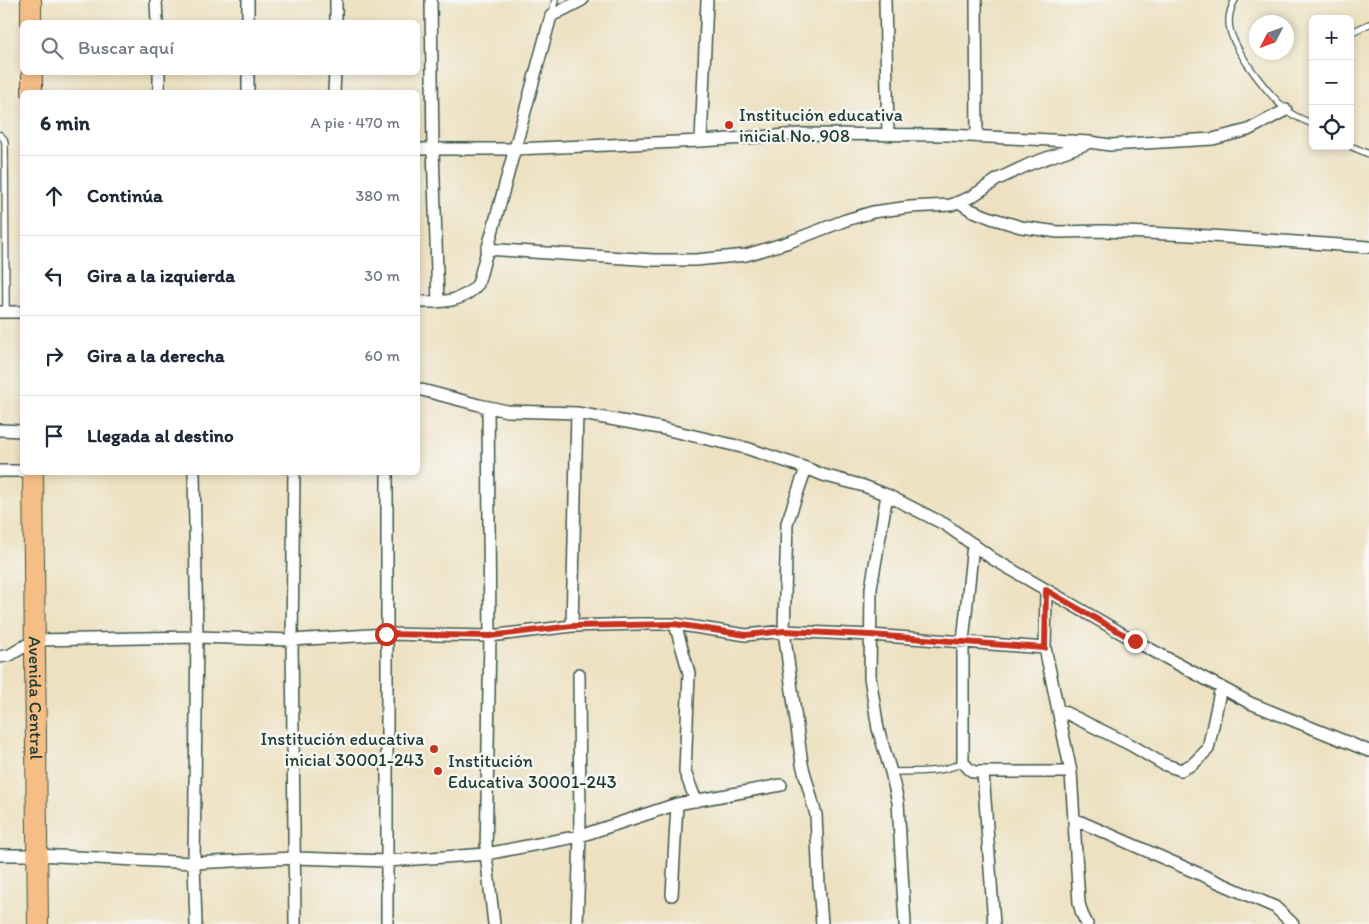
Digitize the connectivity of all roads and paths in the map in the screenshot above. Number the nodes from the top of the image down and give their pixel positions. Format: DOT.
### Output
graph roads {
  1 [pos="31,0"];
  2 [pos="156,0"];
  3 [pos="248,0"];
  4 [pos="336,0"];
  5 [pos="431,0"];
  6 [pos="555,0"];
  7 [pos="582,0"];
  8 [pos="707,0"];
  9 [pos="886,0"];
  10 [pos="976,0"];
  11 [pos="1235,0"];
  12 [pos="551,16"];
  13 [pos="32,20"];
  14 [pos="157,20"];
  15 [pos="248,20"];
  16 [pos="336,20"];
  17 [pos="1369,24"];
  18 [pos="1354,31"];
  19 [pos="32,75"];
  20 [pos="159,75"];
  21 [pos="248,75"];
  22 [pos="335,75"];
  23 [pos="32,90"];
  24 [pos="159,90"];
  25 [pos="248,90"];
  26 [pos="334,90"];
  27 [pos="1286,110"];
  28 [pos="1309,122"];
  29 [pos="888,134"];
  30 [pos="0,135"];
  31 [pos="977,136"];
  32 [pos="701,141"];
  33 [pos="1090,142"];
  34 [pos="1354,148"];
  35 [pos="420,149"];
  36 [pos="434,149"];
  37 [pos="515,149"];
  38 [pos="1369,154"];
  39 [pos="959,202"];
  40 [pos="1369,247"];
  41 [pos="487,249"];
  42 [pos="420,302"];
  43 [pos="438,302"];
  44 [pos="3,312"];
  45 [pos="20,312"];
  46 [pos="420,390"];
  47 [pos="488,408"];
  48 [pos="577,413"];
  49 [pos="0,430"];
  50 [pos="20,430"];
  51 [pos="806,468"];
  52 [pos="0,471"];
  53 [pos="20,471"];
  54 [pos="33,475"];
  55 [pos="194,475"];
  56 [pos="294,475"];
  57 [pos="387,475"];
  58 [pos="887,495"];
  59 [pos="972,544"];
  60 [pos="1046,590"];
  61 [pos="675,624"];
  62 [pos="572,626"];
  63 [pos="784,631"];
  64 [pos="386,634"];
  65 [pos="871,635"];
  66 [pos="490,636"];
  67 [pos="197,637"];
  68 [pos="35,640"];
  69 [pos="292,640"];
  70 [pos="963,642"];
  71 [pos="1045,648"];
  72 [pos="0,658"];
  73 [pos="579,674"];
  74 [pos="1222,687"];
  75 [pos="1058,709"];
  76 [pos="1369,751"];
  77 [pos="963,762"];
  78 [pos="891,772"];
  79 [pos="983,772"];
  80 [pos="1071,772"];
  81 [pos="781,784"];
  82 [pos="696,801"];
  83 [pos="677,804"];
  84 [pos="1074,819"];
  85 [pos="580,836"];
  86 [pos="486,854"];
  87 [pos="0,855"];
  88 [pos="38,855"];
  89 [pos="294,858"];
  90 [pos="388,861"];
  91 [pos="194,863"];
  92 [pos="672,895"];
  93 [pos="38,924"];
  94 [pos="196,924"];
  95 [pos="295,924"];
  96 [pos="387,924"];
  97 [pos="494,924"];
  98 [pos="578,924"];
  99 [pos="822,924"];
  100 [pos="905,924"];
  101 [pos="994,924"];
  102 [pos="1087,924"];
  103 [pos="1293,924"];
  1 -- 13 [label="highway"];
  2 -- 14 [label="street"];
  3 -- 15 [label="street"];
  4 -- 16 [label="street"];
  5 -- 36 [label="street"];
  6 -- 12 [label="lane"];
  7 -- 12 [label="street"];
  8 -- 32 [label="street"];
  9 -- 29 [label="street"];
  10 -- 31 [label="street"];
  11 -- 27 [label="lane"];
  12 -- 37 [label="street"];
  17 -- 18 [label="lane"];
  19 -- 23 [label="highway"];
  20 -- 24 [label="street"];
  21 -- 25 [label="street"];
  22 -- 26 [label="street"];
  27 -- 28 [label="lane"];
  27 -- 33 [label="street"];
  29 -- 31 [label="street"];
  29 -- 32 [label="street"];
  30 -- 44 [label="lane"];
  31 -- 33 [label="street"];
  32 -- 37 [label="street"];
  33 -- 39 [label="street"];
  34 -- 38 [label="lane"];
  35 -- 36 [label="street"];
  36 -- 37 [label="street"];
  36 -- 43 [label="street"];
  37 -- 41 [label="street"];
  39 -- 40 [label="street"];
  39 -- 41 [label="street"];
  41 -- 43 [label="street"];
  42 -- 43 [label="street"];
  44 -- 45 [label="street"];
  46 -- 47 [label="street"];
  47 -- 48 [label="street"];
  47 -- 66 [label="street"];
  48 -- 51 [label="street"];
  48 -- 62 [label="street"];
  49 -- 50 [label="street"];
  51 -- 58 [label="street"];
  51 -- 63 [label="street"];
  52 -- 53 [label="street"];
  54 -- 68 [label="highway, Avenida Central"];
  55 -- 67 [label="street"];
  56 -- 69 [label="street"];
  57 -- 64 [label="street"];
  58 -- 59 [label="street"];
  58 -- 65 [label="street"];
  59 -- 60 [label="street"];
  59 -- 70 [label="street"];
  60 -- 71 [label="street"];
  60 -- 74 [label="street"];
  61 -- 62 [label="street"];
  61 -- 63 [label="street"];
  61 -- 82 [label="street"];
  62 -- 66 [label="street"];
  63 -- 65 [label="street"];
  63 -- 99 [label="street"];
  64 -- 66 [label="street"];
  64 -- 69 [label="street"];
  64 -- 90 [label="street"];
  65 -- 70 [label="street"];
  65 -- 78 [label="street"];
  66 -- 86 [label="street"];
  67 -- 68 [label="street"];
  67 -- 69 [label="street"];
  67 -- 91 [label="street"];
  68 -- 72 [label="street"];
  68 -- 88 [label="highway, Avenida Central"];
  69 -- 89 [label="street"];
  70 -- 71 [label="street"];
  70 -- 77 [label="street"];
  71 -- 75 [label="street"];
  73 -- 85 [label="street"];
  74 -- 75 [label="street"];
  74 -- 76 [label="street"];
  75 -- 80 [label="street"];
  77 -- 78 [label="lane"];
  77 -- 79 [label="street"];
  78 -- 100 [label="street"];
  79 -- 80 [label="street"];
  79 -- 101 [label="street"];
  80 -- 84 [label="street"];
  81 -- 82 [label="street"];
  82 -- 83 [label="street"];
  83 -- 85 [label="street"];
  83 -- 92 [label="street"];
  84 -- 102 [label="street"];
  84 -- 103 [label="street"];
  85 -- 86 [label="street"];
  85 -- 98 [label="street"];
  86 -- 90 [label="street"];
  86 -- 97 [label="street"];
  87 -- 88 [label="street"];
  88 -- 91 [label="street"];
  88 -- 93 [label="highway, Avenida Central"];
  89 -- 90 [label="street"];
  89 -- 91 [label="street"];
  89 -- 95 [label="street"];
  90 -- 96 [label="street"];
  91 -- 94 [label="street"];
}
